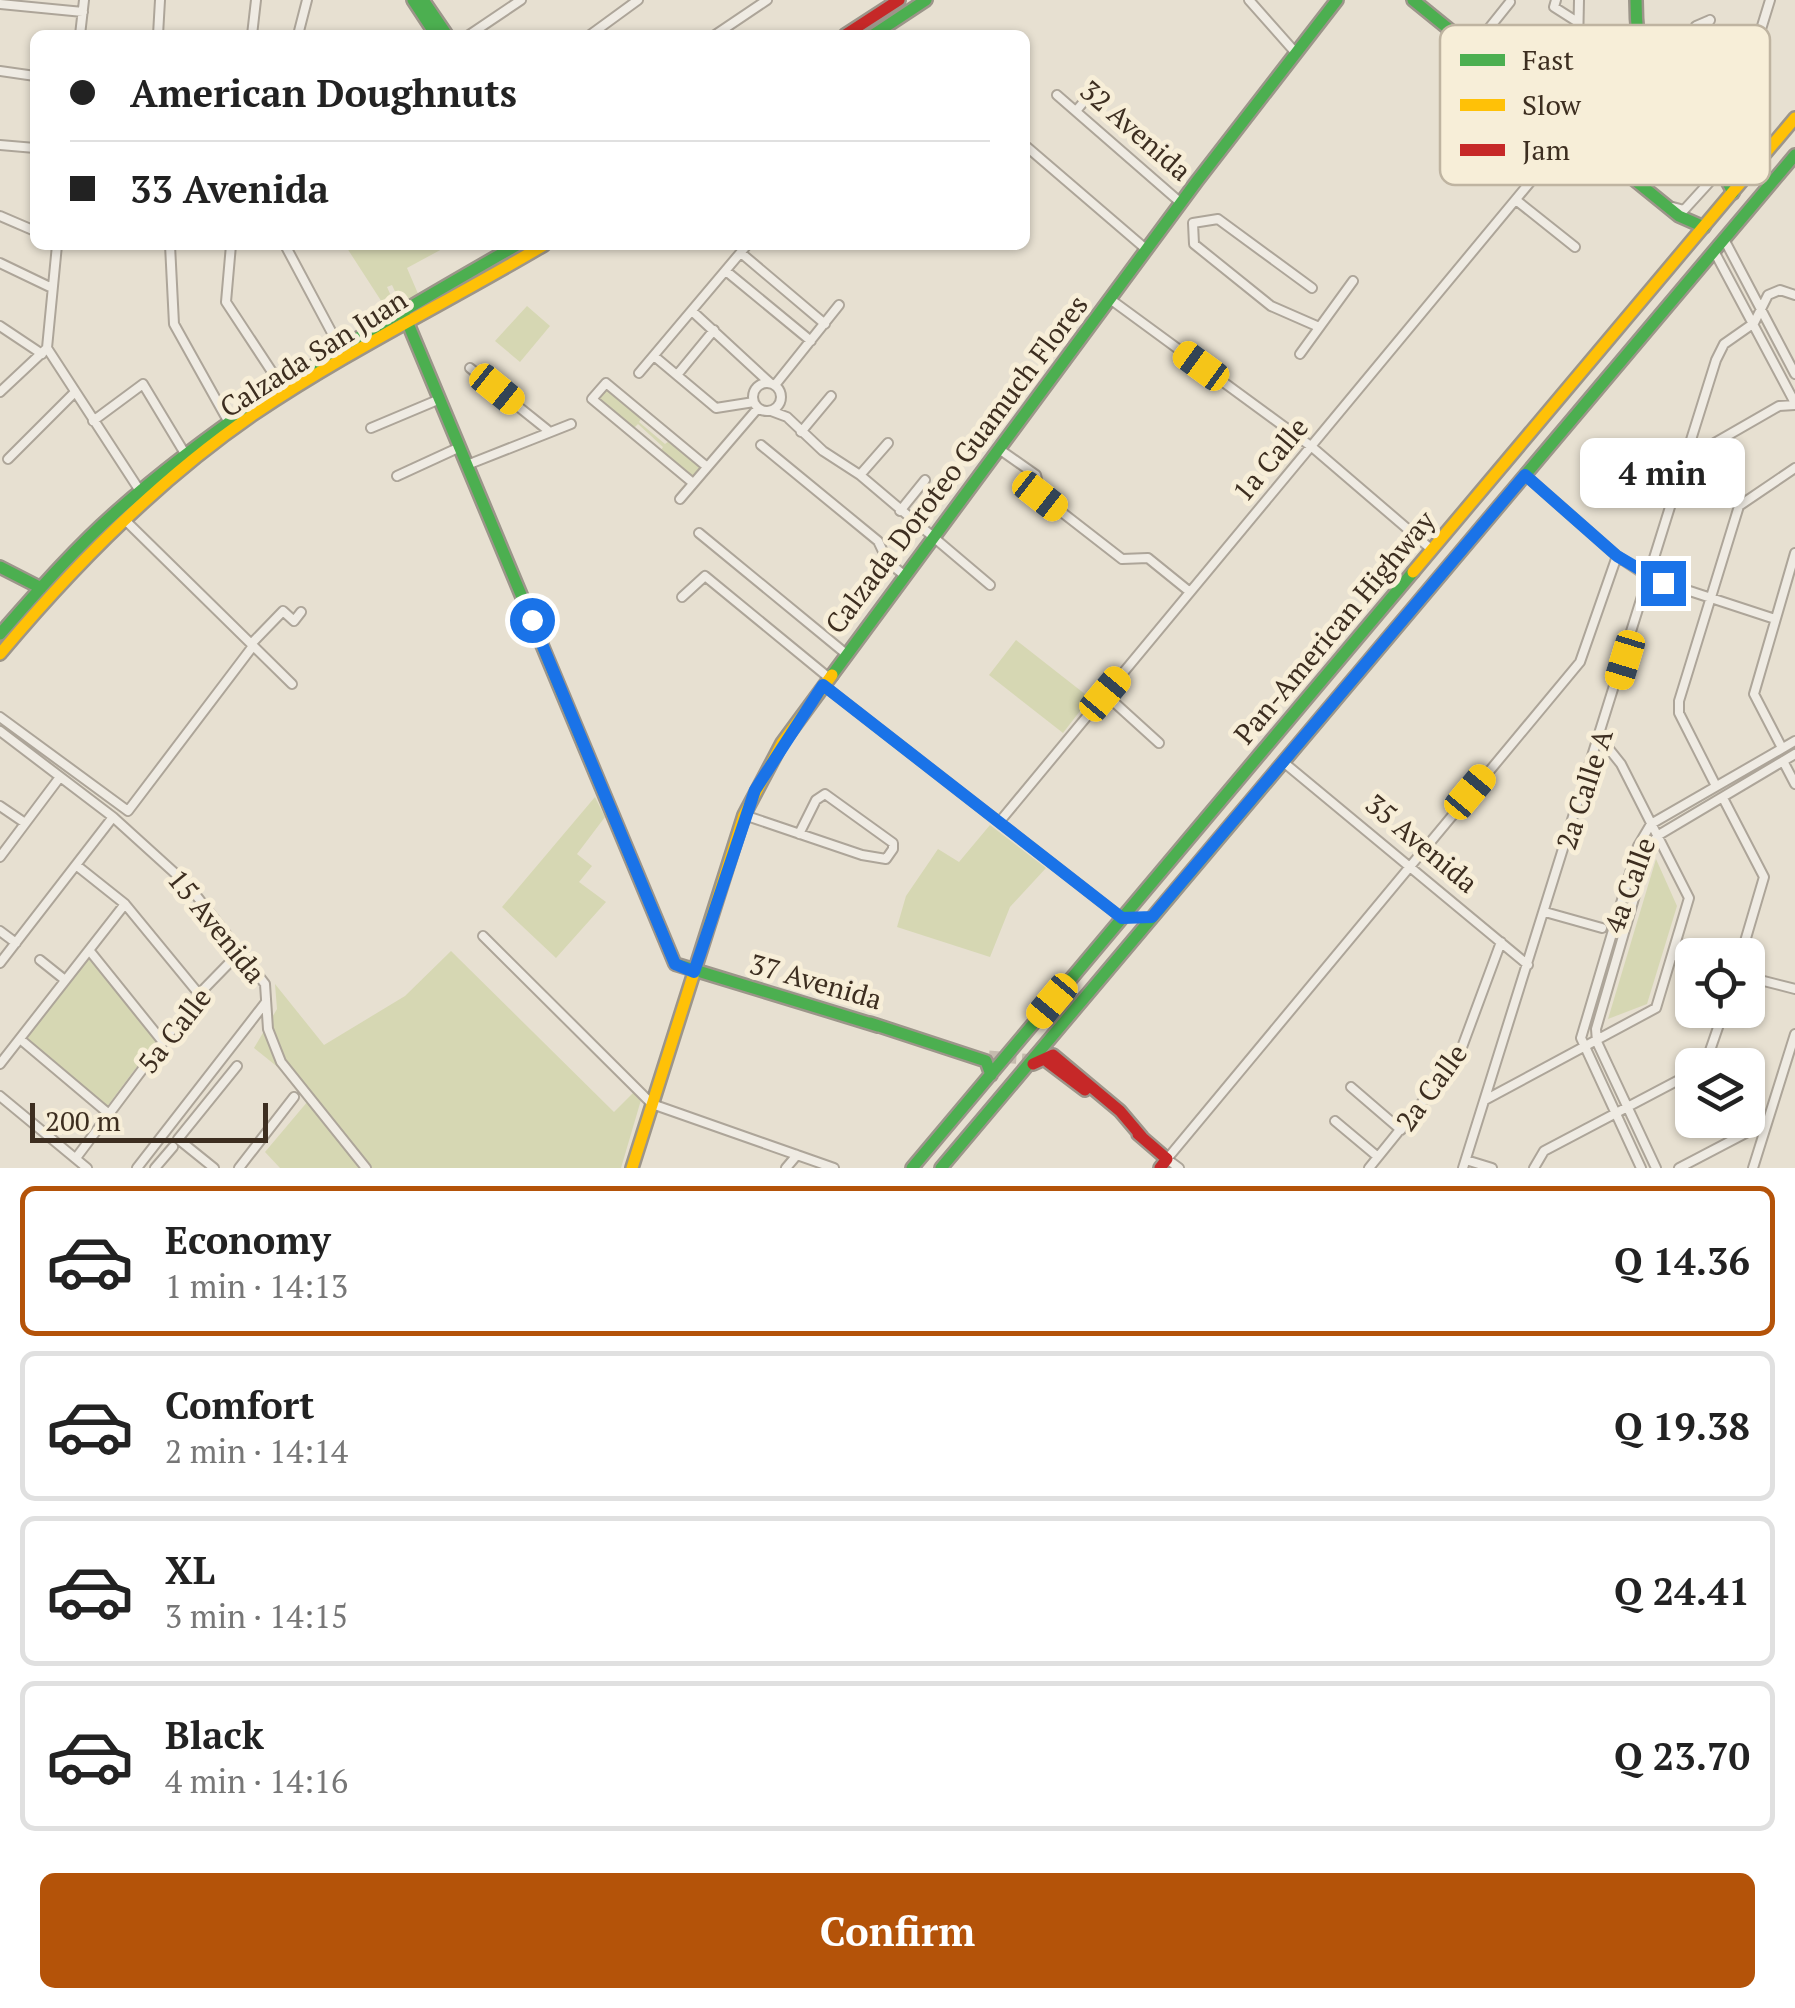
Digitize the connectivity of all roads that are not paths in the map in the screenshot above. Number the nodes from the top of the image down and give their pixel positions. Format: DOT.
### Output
graph roads {
  1 [pos="84,0"];
  2 [pos="160,0"];
  3 [pos="256,0"];
  4 [pos="307,0"];
  5 [pos="414,0"];
  6 [pos="424,0"];
  7 [pos="521,0"];
  8 [pos="638,0"];
  9 [pos="768,0"];
  10 [pos="899,0"];
  11 [pos="926,0"];
  12 [pos="1249,0"];
  13 [pos="1337,0"];
  14 [pos="1414,0"];
  15 [pos="1556,0"];
  16 [pos="1580,0"];
  17 [pos="1770,0"];
  18 [pos="1510,2"];
  19 [pos="0,4"];
  20 [pos="507,4"];
  21 [pos="82,12"];
  22 [pos="1710,20"];
  23 [pos="1576,21"];
  24 [pos="1446,25"];
  25 [pos="1492,25"];
  26 [pos="1576,25"];
  27 [pos="1698,25"];
  28 [pos="1762,25"];
  29 [pos="80,30"];
  30 [pos="158,30"];
  31 [pos="253,30"];
  32 [pos="299,30"];
  33 [pos="433,30"];
  34 [pos="444,30"];
  35 [pos="475,30"];
  36 [pos="597,30"];
  37 [pos="723,30"];
  38 [pos="853,30"];
  39 [pos="881,30"];
  40 [pos="1295,52"];
  41 [pos="0,71"];
  42 [pos="30,75"];
  43 [pos="1098,86"];
  44 [pos="1058,95"];
  45 [pos="1076,111"];
  46 [pos="1795,118"];
  47 [pos="0,145"];
  48 [pos="30,148"];
  49 [pos="1770,148"];
  50 [pos="1030,150"];
  51 [pos="1795,155"];
  52 [pos="1528,185"];
  53 [pos="1644,185"];
  54 [pos="1707,185"];
  55 [pos="1729,185"];
  56 [pos="1739,185"];
  57 [pos="1770,185"];
  58 [pos="1770,185"];
  59 [pos="1733,192"];
  60 [pos="1516,200"];
  61 [pos="1179,206"];
  62 [pos="1669,206"];
  63 [pos="0,216"];
  64 [pos="1193,224"];
  65 [pos="1704,227"];
  66 [pos="30,229"];
  67 [pos="1724,240"];
  68 [pos="1575,247"];
  69 [pos="56,250"];
  70 [pos="170,250"];
  71 [pos="230,250"];
  72 [pos="287,250"];
  73 [pos="507,250"];
  74 [pos="535,250"];
  75 [pos="743,250"];
  76 [pos="745,250"];
  77 [pos="1146,250"];
  78 [pos="1714,251"];
  79 [pos="0,263"];
  80 [pos="726,271"];
  81 [pos="1353,281"];
  82 [pos="52,288"];
  83 [pos="1312,288"];
  84 [pos="1795,295"];
  85 [pos="1110,299"];
  86 [pos="839,306"];
  87 [pos="403,310"];
  88 [pos="1762,310"];
  89 [pos="692,311"];
  90 [pos="424,314"];
  91 [pos="1754,323"];
  92 [pos="408,324"];
  93 [pos="825,324"];
  94 [pos="0,326"];
  95 [pos="1319,328"];
  96 [pos="714,330"];
  97 [pos="415,340"];
  98 [pos="812,341"];
  99 [pos="340,348"];
  100 [pos="44,351"];
  101 [pos="1300,354"];
  102 [pos="654,356"];
  103 [pos="470,368"];
  104 [pos="640,374"];
  105 [pos="677,374"];
  106 [pos="1795,374"];
  107 [pos="280,384"];
  108 [pos="773,384"];
  109 [pos="1,390"];
  110 [pos="74,392"];
  111 [pos="831,396"];
  112 [pos="440,398"];
  113 [pos="782,398"];
  114 [pos="1795,404"];
  115 [pos="756,405"];
  116 [pos="771,411"];
  117 [pos="787,417"];
  118 [pos="227,419"];
  119 [pos="94,422"];
  120 [pos="1698,422"];
  121 [pos="571,424"];
  122 [pos="371,428"];
  123 [pos="801,432"];
  124 [pos="547,434"];
  125 [pos="1715,440"];
  126 [pos="888,442"];
  127 [pos="761,444"];
  128 [pos="460,446"];
  129 [pos="1312,447"];
  130 [pos="998,449"];
  131 [pos="184,452"];
  132 [pos="8,459"];
  133 [pos="1685,460"];
  134 [pos="467,465"];
  135 [pos="706,466"];
  136 [pos="1795,468"];
  137 [pos="1497,471"];
  138 [pos="860,475"];
  139 [pos="1525,475"];
  140 [pos="397,476"];
  141 [pos="925,480"];
  142 [pos="693,483"];
  143 [pos="1516,486"];
  144 [pos="140,491"];
  145 [pos="680,499"];
  146 [pos="900,511"];
  147 [pos="126,521"];
  148 [pos="698,533"];
  149 [pos="932,537"];
  150 [pos="1430,549"];
  151 [pos="1795,553"];
  152 [pos="1617,556"];
  153 [pos="0,568"];
  154 [pos="904,576"];
  155 [pos="1650,578"];
  156 [pos="990,586"];
  157 [pos="41,588"];
  158 [pos="1190,592"];
  159 [pos="682,598"];
  160 [pos="1710,599"];
  161 [pos="301,612"];
  162 [pos="1774,619"];
  163 [pos="0,634"];
  164 [pos="252,645"];
  165 [pos="845,653"];
  166 [pos="0,654"];
  167 [pos="825,681"];
  168 [pos="292,684"];
  169 [pos="1105,694"];
  170 [pos="1293,715"];
  171 [pos="0,717"];
  172 [pos="0,731"];
  173 [pos="1600,739"];
  174 [pos="1795,741"];
  175 [pos="1159,743"];
  176 [pos="1782,748"];
  177 [pos="1795,754"];
  178 [pos="1282,761"];
  179 [pos="1783,762"];
  180 [pos="1747,769"];
  181 [pos="60,777"];
  182 [pos="1752,781"];
  183 [pos="1795,784"];
  184 [pos="1716,786"];
  185 [pos="1723,798"];
  186 [pos="1687,803"];
  187 [pos="0,806"];
  188 [pos="1694,815"];
  189 [pos="744,816"];
  190 [pos="113,817"];
  191 [pos="1000,820"];
  192 [pos="25,823"];
  193 [pos="1651,824"];
  194 [pos="799,834"];
  195 [pos="1657,836"];
  196 [pos="0,857"];
  197 [pos="76,865"];
  198 [pos="1410,865"];
  199 [pos="125,904"];
  200 [pos="1545,912"];
  201 [pos="1152,917"];
  202 [pos="1122,918"];
  203 [pos="1607,930"];
  204 [pos="0,932"];
  205 [pos="1622,934"];
  206 [pos="483,936"];
  207 [pos="1746,938"];
  208 [pos="1502,942"];
  209 [pos="16,943"];
  210 [pos="88,950"];
  211 [pos="239,953"];
  212 [pos="1672,955"];
  213 [pos="1675,956"];
  214 [pos="40,960"];
  215 [pos="0,963"];
  216 [pos="1528,965"];
  217 [pos="694,972"];
  218 [pos="65,980"];
  219 [pos="1765,981"];
  220 [pos="1795,988"];
  221 [pos="199,994"];
  222 [pos="268,1000"];
  223 [pos="870,1023"];
  224 [pos="1795,1034"];
  225 [pos="20,1039"];
  226 [pos="163,1042"];
  227 [pos="1597,1042"];
  228 [pos="1584,1048"];
  229 [pos="990,1056"];
  230 [pos="1048,1062"];
  231 [pos="0,1064"];
  232 [pos="237,1066"];
  233 [pos="1024,1070"];
  234 [pos="991,1075"];
  235 [pos="1675,1083"];
  236 [pos="1350,1088"];
  237 [pos="0,1096"];
  238 [pos="294,1096"];
  239 [pos="1485,1100"];
  240 [pos="657,1102"];
  241 [pos="1628,1107"];
  242 [pos="1616,1113"];
  243 [pos="109,1114"];
  244 [pos="1335,1121"];
  245 [pos="1768,1122"];
  246 [pos="1400,1130"];
  247 [pos="1142,1137"];
  248 [pos="175,1143"];
  249 [pos="797,1155"];
  250 [pos="1378,1157"];
  251 [pos="76,1158"];
  252 [pos="1164,1163"];
  253 [pos="1464,1164"];
  254 [pos="87,1168"];
  255 [pos="137,1168"];
  256 [pos="156,1168"];
  257 [pos="214,1168"];
  258 [pos="239,1168"];
  259 [pos="366,1168"];
  260 [pos="632,1168"];
  261 [pos="786,1168"];
  262 [pos="834,1168"];
  263 [pos="912,1168"];
  264 [pos="941,1168"];
  265 [pos="1179,1168"];
  266 [pos="1369,1168"];
  267 [pos="1492,1168"];
  268 [pos="1534,1168"];
  269 [pos="1641,1168"];
  270 [pos="1656,1168"];
  271 [pos="1679,1168"];
  272 [pos="1753,1168"];
  1 -- 21 [label="street"];
  2 -- 30 [label="street"];
  3 -- 31 [label="street"];
  4 -- 32 [label="street"];
  5 -- 33 [label="main road"];
  6 -- 34 [label="main road"];
  7 -- 20 [label="street"];
  8 -- 36 [label="street"];
  9 -- 37 [label="street"];
  10 -- 38 [label="main road"];
  11 -- 39 [label="main road"];
  12 -- 40 [label="street"];
  13 -- 40 [label="main road, Calzada Doroteo Guamuch Flores"];
  14 -- 24 [label="main road"];
  15 -- 23 [label="street"];
  16 -- 23 [label="street"];
  17 -- 28 [label="street"];
  18 -- 25 [label="street"];
  19 -- 21 [label="street"];
  20 -- 35 [label="street"];
  21 -- 29 [label="street"];
  22 -- 27 [label="street"];
  23 -- 26 [label="street"];
  40 -- 61 [label="main road, Calzada Doroteo Guamuch Flores"];
  41 -- 42 [label="street"];
  43 -- 45 [label="street"];
  44 -- 45 [label="street, 32 Avenida"];
  45 -- 61 [label="street, 32 Avenida"];
  46 -- 49 [label="main road, Pan-American Highway"];
  47 -- 48 [label="street"];
  50 -- 77 [label="street"];
  51 -- 58 [label="main road, Pan-American Highway"];
  52 -- 60 [label="street, 1a Calle"];
  53 -- 62 [label="main road"];
  54 -- 62 [label="street"];
  55 -- 59 [label="main road"];
  56 -- 59 [label="main road, Pan-American Highway"];
  57 -- 67 [label="main road, Pan-American Highway"];
  59 -- 65 [label="main road, Pan-American Highway"];
  60 -- 68 [label="street"];
  60 -- 129 [label="street, 1a Calle"];
  61 -- 64 [label="street, 32 Avenida"];
  61 -- 77 [label="main road, Calzada Doroteo Guamuch Flores"];
  62 -- 65 [label="main road"];
  63 -- 66 [label="street"];
  64 -- 83 [label="street"];
  64 -- 95 [label="street"];
  65 -- 137 [label="main road, Pan-American Highway"];
  67 -- 78 [label="main road, Pan-American Highway"];
  67 -- 88 [label="street"];
  69 -- 82 [label="street"];
  70 -- 118 [label="street"];
  71 -- 107 [label="street"];
  72 -- 99 [label="street"];
  73 -- 87 [label="main road, Calzada San Juan"];
  74 -- 90 [label="main road, Calzada San Juan"];
  75 -- 80 [label="street"];
  76 -- 93 [label="street"];
  77 -- 85 [label="main road, Calzada Doroteo Guamuch Flores"];
  78 -- 91 [label="street"];
  78 -- 139 [label="main road, Pan-American Highway"];
  79 -- 82 [label="street"];
  80 -- 89 [label="street"];
  80 -- 98 [label="street"];
  81 -- 95 [label="street"];
  82 -- 100 [label="street"];
  84 -- 88 [label="street"];
  85 -- 129 [label="street"];
  85 -- 130 [label="main road, Calzada Doroteo Guamuch Flores"];
  86 -- 93 [label="street"];
  87 -- 92 [label="main road"];
  87 -- 99 [label="main road, Calzada San Juan"];
  88 -- 91 [label="street, 2a Calle A"];
  88 -- 106 [label="street"];
  89 -- 96 [label="street"];
  89 -- 102 [label="street"];
  90 -- 92 [label="main road, Calzada San Juan"];
  90 -- 97 [label="main road"];
  91 -- 114 [label="street"];
  91 -- 120 [label="street, 2a Calle A"];
  92 -- 97 [label="main road"];
  92 -- 147 [label="main road, Calzada San Juan"];
  93 -- 98 [label="street"];
  94 -- 100 [label="street"];
  95 -- 101 [label="street"];
  96 -- 105 [label="street"];
  96 -- 108 [label="street"];
  97 -- 112 [label="main road"];
  98 -- 108 [label="street"];
  99 -- 107 [label="main road, Calzada San Juan"];
  100 -- 109 [label="street"];
  100 -- 110 [label="street"];
  102 -- 104 [label="street"];
  102 -- 105 [label="street"];
  103 -- 124 [label="street"];
  105 -- 115 [label="street"];
  107 -- 118 [label="main road, Calzada San Juan"];
  108 -- 113 [label="street"];
  108 -- 115 [label="street"];
  110 -- 119 [label="street"];
  110 -- 132 [label="street"];
  111 -- 123 [label="street"];
  112 -- 122 [label="street"];
  112 -- 128 [label="main road"];
  113 -- 116 [label="street"];
  113 -- 117 [label="street"];
  114 -- 125 [label="street"];
  115 -- 116 [label="street"];
  115 -- 135 [label="street"];
  116 -- 117 [label="street"];
  117 -- 123 [label="street"];
  118 -- 131 [label="main road, Calzada San Juan"];
  119 -- 131 [label="street"];
  119 -- 144 [label="street"];
  120 -- 125 [label="street"];
  120 -- 133 [label="street, 2a Calle A"];
  121 -- 124 [label="street"];
  123 -- 138 [label="street"];
  124 -- 134 [label="street"];
  125 -- 133 [label="street"];
  126 -- 138 [label="street"];
  127 -- 154 [label="street"];
  128 -- 134 [label="main road"];
  128 -- 140 [label="street"];
  129 -- 150 [label="street"];
  129 -- 158 [label="street, 1a Calle"];
  130 -- 149 [label="main road, Calzada Doroteo Guamuch Flores"];
  130 -- 158 [label="street"];
  131 -- 144 [label="main road, Calzada San Juan"];
  133 -- 155 [label="street, 2a Calle A"];
  134 -- 217 [label="main road"];
  135 -- 142 [label="street"];
  135 -- 142 [label="street"];
  136 -- 160 [label="street"];
  137 -- 143 [label="main road"];
  137 -- 150 [label="main road, Pan-American Highway"];
  138 -- 146 [label="street"];
  139 -- 143 [label="main road, Pan-American Highway"];
  139 -- 152 [label="street"];
  141 -- 146 [label="street"];
  142 -- 145 [label="street"];
  143 -- 178 [label="main road, Pan-American Highway"];
  144 -- 157 [label="main road, Calzada San Juan"];
  146 -- 149 [label="street"];
  147 -- 164 [label="street"];
  147 -- 166 [label="main road, Calzada San Juan"];
  148 -- 165 [label="street"];
  149 -- 154 [label="main road, Calzada Doroteo Guamuch Flores"];
  149 -- 156 [label="street"];
  150 -- 170 [label="main road, Pan-American Highway"];
  151 -- 162 [label="street"];
  152 -- 155 [label="street"];
  152 -- 198 [label="street"];
  153 -- 157 [label="main road"];
  154 -- 165 [label="main road, Calzada Doroteo Guamuch Flores"];
  155 -- 160 [label="street"];
  155 -- 173 [label="street, 2a Calle A"];
  157 -- 163 [label="main road, Calzada San Juan"];
  158 -- 169 [label="street, 1a Calle"];
  159 -- 167 [label="street"];
  160 -- 162 [label="street"];
  160 -- 184 [label="street"];
  161 -- 164 [label="street"];
  162 -- 176 [label="street"];
  164 -- 168 [label="street"];
  164 -- 171 [label="street"];
  165 -- 167 [label="main road, Calzada Doroteo Guamuch Flores"];
  167 -- 189 [label="main road, Calzada Doroteo Guamuch Flores"];
  167 -- 191 [label="street"];
  169 -- 175 [label="street"];
  169 -- 191 [label="street, 1a Calle"];
  170 -- 178 [label="main road"];
  170 -- 202 [label="main road, Pan-American Highway"];
  172 -- 181 [label="street, 15 Avenida"];
  173 -- 193 [label="street"];
  173 -- 200 [label="street, 2a Calle A"];
  174 -- 176 [label="street, 4a Calle"];
  176 -- 180 [label="street, 4a Calle"];
  177 -- 179 [label="street, 4a Calle"];
  178 -- 198 [label="street, 35 Avenida"];
  178 -- 201 [label="main road, Pan-American Highway"];
  179 -- 182 [label="street, 4a Calle"];
  179 -- 183 [label="street"];
  180 -- 182 [label="street"];
  180 -- 184 [label="street, 4a Calle"];
  181 -- 190 [label="street, 15 Avenida"];
  181 -- 192 [label="street"];
  182 -- 185 [label="street, 4a Calle"];
  184 -- 186 [label="street, 4a Calle"];
  185 -- 188 [label="street, 4a Calle"];
  185 -- 207 [label="street"];
  186 -- 188 [label="street"];
  186 -- 193 [label="street, 4a Calle"];
  187 -- 192 [label="street"];
  188 -- 195 [label="street, 4a Calle"];
  189 -- 194 [label="street"];
  189 -- 217 [label="main road, Calzada Doroteo Guamuch Flores"];
  190 -- 197 [label="street"];
  190 -- 211 [label="street, 15 Avenida"];
  191 -- 202 [label="street"];
  192 -- 196 [label="street"];
  193 -- 195 [label="street"];
  193 -- 203 [label="street, 4a Calle"];
  194 -- 194 [label="street"];
  195 -- 205 [label="street"];
  195 -- 212 [label="street"];
  197 -- 199 [label="street"];
  197 -- 209 [label="street"];
  198 -- 208 [label="street, 35 Avenida"];
  198 -- 252 [label="street"];
  199 -- 210 [label="street"];
  199 -- 221 [label="street"];
  200 -- 203 [label="street"];
  200 -- 216 [label="street, 2a Calle A"];
  201 -- 202 [label="main road"];
  201 -- 233 [label="main road, Pan-American Highway"];
  202 -- 234 [label="main road, Pan-American Highway"];
  203 -- 205 [label="street"];
  203 -- 228 [label="street, 4a Calle"];
  204 -- 209 [label="street"];
  205 -- 227 [label="street"];
  206 -- 240 [label="street"];
  208 -- 216 [label="street, 35 Avenida"];
  208 -- 246 [label="street, 2a Calle"];
  209 -- 215 [label="street"];
  210 -- 218 [label="street"];
  210 -- 226 [label="street"];
  211 -- 221 [label="street, 5a Calle"];
  211 -- 222 [label="street, 15 Avenida"];
  212 -- 213 [label="street"];
  212 -- 227 [label="street"];
  214 -- 218 [label="street"];
  216 -- 239 [label="street, 2a Calle A"];
  217 -- 223 [label="main road, 37 Avenida"];
  217 -- 240 [label="main road, Calzada Doroteo Guamuch Flores"];
  218 -- 225 [label="street"];
  219 -- 220 [label="street"];
  221 -- 226 [label="street, 5a Calle"];
  222 -- 255 [label="street"];
  222 -- 259 [label="street, 15 Avenida"];
  223 -- 229 [label="main road, 37 Avenida"];
  223 -- 234 [label="main road"];
  224 -- 245 [label="street"];
  225 -- 231 [label="street"];
  225 -- 243 [label="street"];
  226 -- 243 [label="street, 5a Calle"];
  227 -- 228 [label="street"];
  227 -- 241 [label="street"];
  228 -- 239 [label="street"];
  228 -- 242 [label="street"];
  230 -- 247 [label="main road"];
  232 -- 248 [label="street"];
  233 -- 247 [label="main road"];
  233 -- 264 [label="main road, Pan-American Highway"];
  234 -- 263 [label="main road, Pan-American Highway"];
  235 -- 241 [label="street"];
  236 -- 246 [label="street"];
  237 -- 251 [label="street"];
  238 -- 258 [label="street"];
  239 -- 253 [label="street, 2a Calle A"];
  240 -- 249 [label="street"];
  240 -- 260 [label="main road, Calzada Doroteo Guamuch Flores"];
  241 -- 242 [label="street"];
  241 -- 270 [label="street"];
  242 -- 268 [label="street"];
  242 -- 269 [label="street"];
  243 -- 251 [label="street, 5a Calle"];
  244 -- 250 [label="street"];
  245 -- 271 [label="street"];
  245 -- 272 [label="street"];
  246 -- 250 [label="street, 2a Calle"];
  247 -- 252 [label="main road"];
  248 -- 256 [label="street"];
  248 -- 257 [label="street"];
  249 -- 261 [label="street"];
  249 -- 262 [label="street"];
  250 -- 266 [label="street, 2a Calle"];
  251 -- 254 [label="street"];
  252 -- 265 [label="street"];
  253 -- 267 [label="street"];
}
